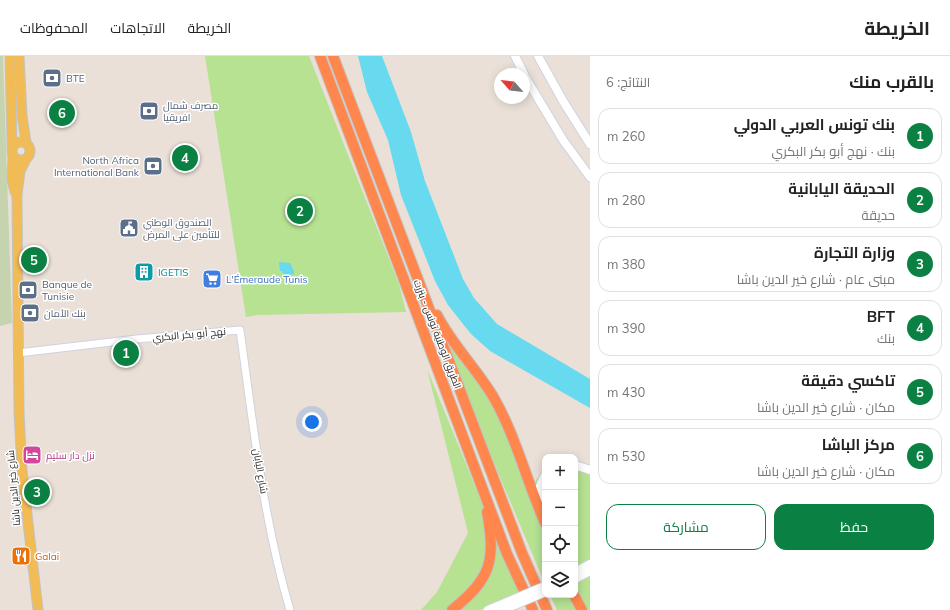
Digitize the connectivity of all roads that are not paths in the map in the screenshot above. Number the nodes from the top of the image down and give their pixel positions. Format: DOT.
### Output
graph roads {
  1 [pos="10,56"];
  2 [pos="19,56"];
  3 [pos="320,56"];
  4 [pos="333,56"];
  5 [pos="515,56"];
  6 [pos="538,56"];
  7 [pos="521,68"];
  8 [pos="530,84"];
  9 [pos="26,142"];
  10 [pos="590,144"];
  11 [pos="13,151"];
  12 [pos="26,159"];
  13 [pos="590,177"];
  14 [pos="17,195"];
  15 [pos="417,279"];
  16 [pos="240,330"];
  17 [pos="18,353"];
  18 [pos="578,466"];
  19 [pos="590,470"];
  20 [pos="480,481"];
  21 [pos="542,482"];
  22 [pos="542,506"];
  23 [pos="542,515"];
  24 [pos="590,564"];
  25 [pos="578,570"];
  26 [pos="590,571"];
  27 [pos="578,577"];
  28 [pos="542,587"];
  29 [pos="542,593"];
  30 [pos="576,598"];
  31 [pos="38,610"];
  32 [pos="290,610"];
  33 [pos="452,610"];
  34 [pos="488,610"];
  35 [pos="503,610"];
  36 [pos="533,610"];
  37 [pos="547,610"];
  38 [pos="582,610"];
  1 -- 11 [label="main road, شارع خير الدين باشا"];
  2 -- 9 [label="main road"];
  3 -- 20 [label="highway, الطريق الوطنية تونس - بنزرت"];
  4 -- 15 [label="highway, الطريق الوطنية تونس - بنزرت"];
  5 -- 7 [label="main road"];
  6 -- 10 [label="main road"];
  8 -- 13 [label="main road"];
  9 -- 11 [label="main road"];
  9 -- 12 [label="main road"];
  11 -- 12 [label="main road"];
  11 -- 14 [label="main road, شارع خير الدين باشا"];
  12 -- 14 [label="main road, شارع خير الدين باشا"];
  14 -- 17 [label="main road, شارع خير الدين باشا"];
  15 -- 23 [label="highway"];
  15 -- 37 [label="highway, الطريق الوطنية تونس - بنزرت"];
  16 -- 17 [label="street, نهج أبو بكر البكري"];
  16 -- 32 [label="street, شارع اليابان"];
  17 -- 31 [label="main road, شارع خير الدين باشا"];
  18 -- 19 [label="main road"];
  20 -- 33 [label="highway"];
  20 -- 36 [label="highway, الطريق الوطنية تونس - بنزرت"];
  21 -- 22 [label="main road"];
  24 -- 25 [label="main road"];
  26 -- 27 [label="main road"];
  28 -- 34 [label="main road, bridge"];
  29 -- 35 [label="main road, bridge"];
  30 -- 38 [label="highway"];
}
